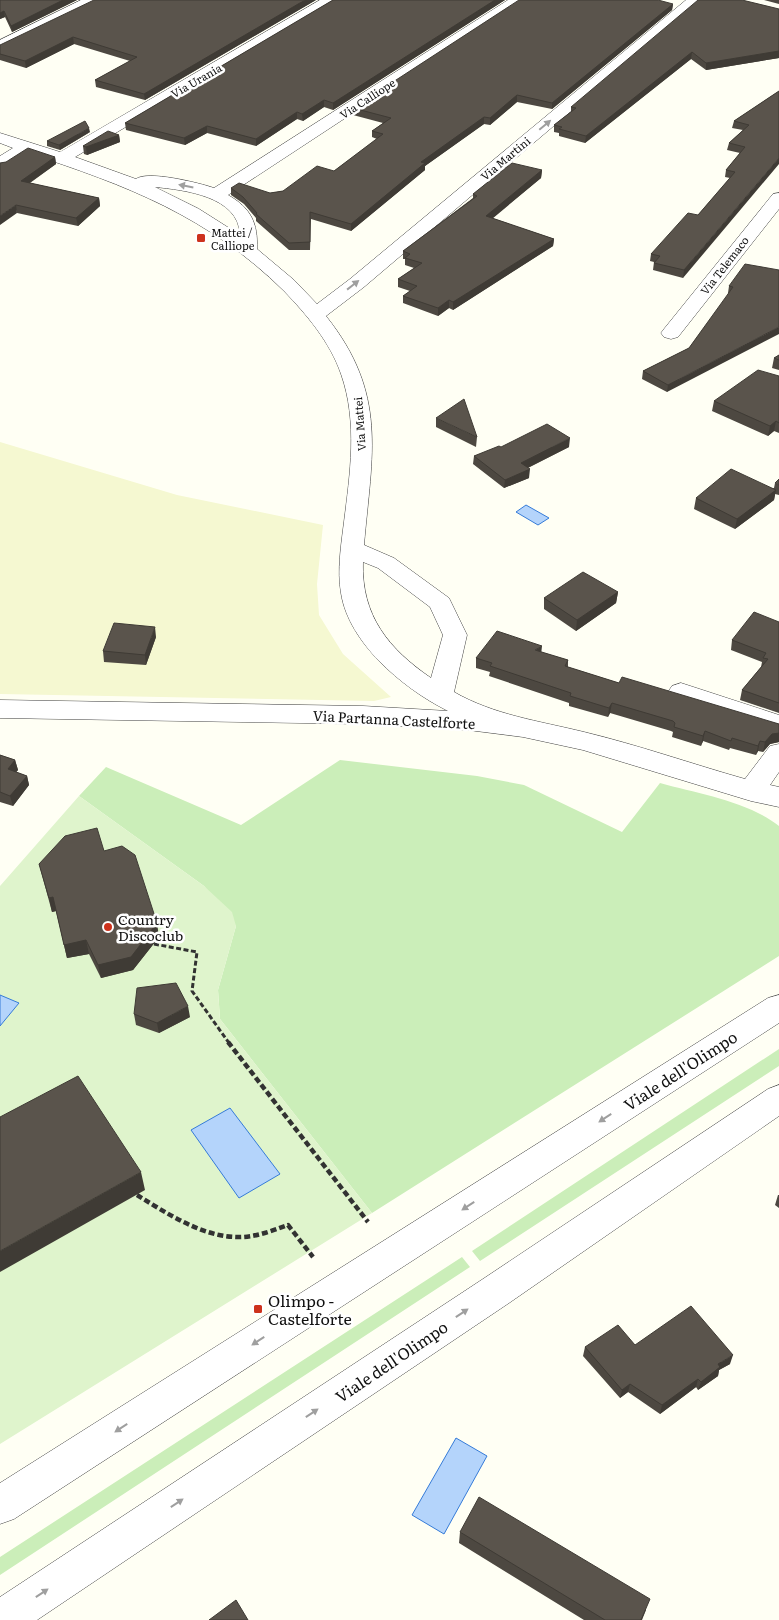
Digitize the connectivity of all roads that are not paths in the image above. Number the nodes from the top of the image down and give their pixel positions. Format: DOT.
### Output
graph roads {
  1 [pos="92,0"];
  2 [pos="330,0"];
  3 [pos="518,0"];
  4 [pos="685,3"];
  5 [pos="0,46"];
  6 [pos="0,138"];
  7 [pos="26,147"];
  8 [pos="61,159"];
  9 [pos="0,164"];
  10 [pos="116,178"];
  11 [pos="216,195"];
  12 [pos="779,198"];
  13 [pos="248,250"];
  14 [pos="315,315"];
  15 [pos="670,333"];
  16 [pos="353,549"];
  17 [pos="681,692"];
  18 [pos="440,695"];
  19 [pos="0,709"];
  20 [pos="779,724"];
  21 [pos="523,728"];
  22 [pos="779,753"];
  23 [pos="751,791"];
  24 [pos="779,797"];
  25 [pos="779,804"];
  26 [pos="779,1007"];
  27 [pos="779,1099"];
  28 [pos="0,1505"];
  29 [pos="1,1620"];
  1 -- 5 [label="street"];
  2 -- 8 [label="street, Via Urania"];
  3 -- 11 [label="street, Via Calliope"];
  14 -- 4 [label="street, Via Martini, one-way"];
  6 -- 7 [label="street, Via Mattei"];
  7 -- 8 [label="street, Via Mattei"];
  7 -- 9 [label="street"];
  8 -- 10 [label="street, Via Mattei"];
  11 -- 10 [label="street, one-way"];
  10 -- 13 [label="street, Via Mattei"];
  11 -- 13 [label="street"];
  12 -- 15 [label="street, Via Telemaco"];
  13 -- 14 [label="street, Via Mattei"];
  14 -- 16 [label="street, Via Mattei"];
  16 -- 18 [label="street, Via Mattei"];
  16 -- 18 [label="street"];
  17 -- 20 [label="street"];
  18 -- 21 [label="street, Via Mattei"];
  19 -- 21 [label="street, Via Partanna Castelforte"];
  21 -- 23 [label="street, Via Partanna Castelforte"];
  22 -- 23 [label="street"];
  23 -- 24 [label="street, Via Partanna Castelforte"];
  23 -- 25 [label="street"];
  26 -- 28 [label="street, Viale dell'Olimpo, one-way"];
  29 -- 27 [label="street, Viale dell'Olimpo, one-way"];
}
